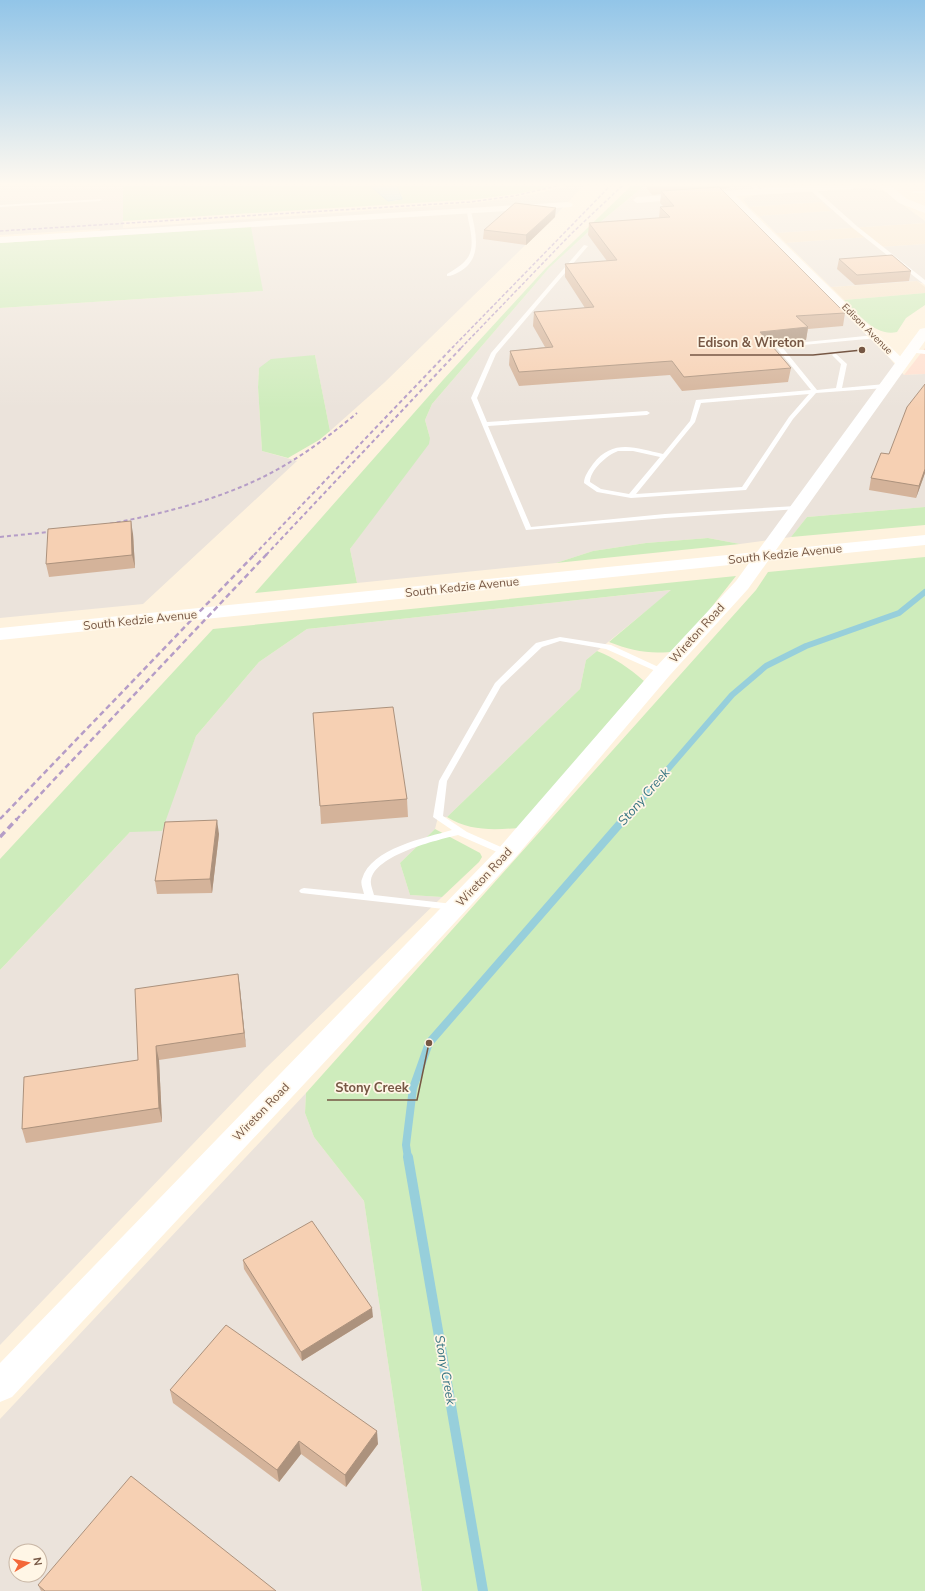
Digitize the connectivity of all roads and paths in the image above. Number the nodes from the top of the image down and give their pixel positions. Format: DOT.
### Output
graph roads {
  1 [pos="469,260"];
  2 [pos="573,260"];
  3 [pos="796,260"];
  4 [pos="896,260"];
  5 [pos="449,275"];
  6 [pos="925,283"];
  7 [pos="925,332"];
  8 [pos="875,338"];
  9 [pos="925,352"];
  10 [pos="835,355"];
  11 [pos="906,357"];
  12 [pos="885,386"];
  13 [pos="839,389"];
  14 [pos="815,391"];
  15 [pos="648,413"];
  16 [pos="484,424"];
  17 [pos="664,456"];
  18 [pos="632,496"];
  19 [pos="796,508"];
  20 [pos="925,540"];
  21 [pos="0,634"];
  22 [pos="663,671"];
  23 [pos="460,831"];
  24 [pos="507,853"];
  25 [pos="304,891"];
  26 [pos="369,898"];
  27 [pos="455,908"];
  28 [pos="0,1386"];
  1 -- 5 [label="lane"];
  2 -- 16 [label="lane"];
  3 -- 8 [label="street, Edison Avenue"];
  4 -- 6 [label="lane"];
  7 -- 11 [label="street, Wireton Road"];
  8 -- 11 [label="street, Edison Avenue"];
  8 -- 14 [label="lane"];
  9 -- 11 [label="lane"];
  10 -- 13 [label="lane"];
  11 -- 12 [label="street, Wireton Road"];
  12 -- 13 [label="lane"];
  12 -- 19 [label="street, Wireton Road"];
  13 -- 14 [label="lane"];
  14 -- 17 [label="lane"];
  14 -- 18 [label="lane"];
  15 -- 16 [label="lane"];
  16 -- 19 [label="lane"];
  17 -- 18 [label="lane"];
  17 -- 18 [label="lane"];
  19 -- 22 [label="street, Wireton Road"];
  20 -- 21 [label="street, South Kedzie Avenue"];
  22 -- 23 [label="lane"];
  22 -- 24 [label="street, Wireton Road"];
  23 -- 24 [label="lane"];
  23 -- 26 [label="lane"];
  24 -- 27 [label="street, Wireton Road"];
  25 -- 26 [label="lane"];
  26 -- 27 [label="lane"];
  27 -- 28 [label="street, Wireton Road"];
}
